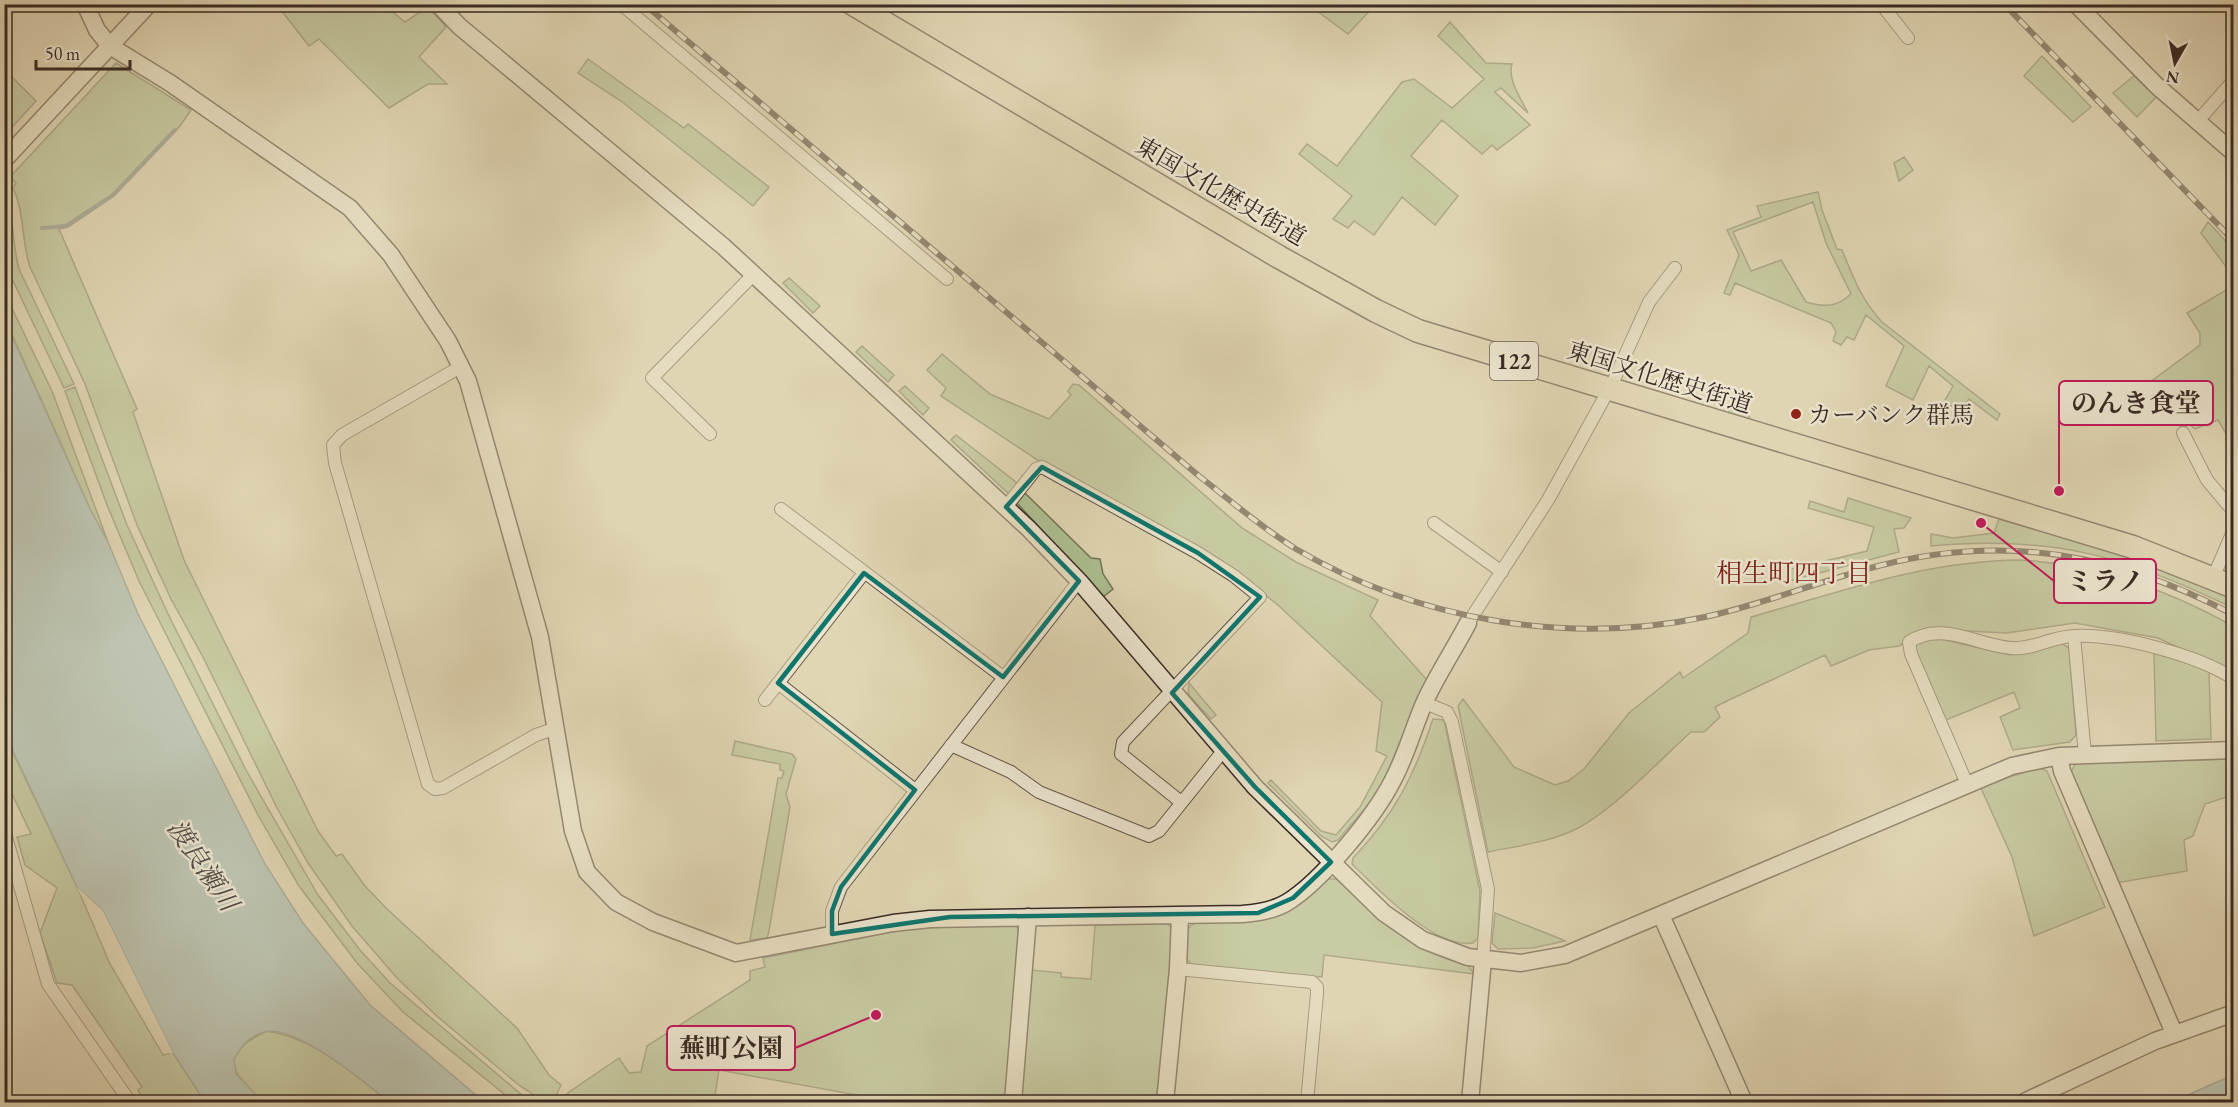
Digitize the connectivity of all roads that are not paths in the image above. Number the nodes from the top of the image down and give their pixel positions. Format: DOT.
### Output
graph roads {
  1 [pos="85,4"];
  2 [pos="149,4"];
  3 [pos="438,4"];
  4 [pos="621,4"];
  5 [pos="853,4"];
  6 [pos="1881,4"];
  7 [pos="2076,4"];
  8 [pos="1908,38"];
  9 [pos="110,46"];
  10 [pos="2234,80"];
  11 [pos="2197,122"];
  12 [pos="2234,153"];
  13 [pos="4,160"];
  14 [pos="1675,268"];
  15 [pos="754,274"];
  16 [pos="947,279"];
  17 [pos="462,366"];
  18 [pos="1608,389"];
  19 [pos="2183,433"];
  20 [pos="710,434"];
  21 [pos="1006,507"];
  22 [pos="781,509"];
  23 [pos="2234,512"];
  24 [pos="1434,523"];
  25 [pos="2234,529"];
  26 [pos="1502,572"];
  27 [pos="864,573"];
  28 [pos="1079,582"];
  29 [pos="2223,583"];
  30 [pos="1468,623"];
  31 [pos="2074,636"];
  32 [pos="1003,677"];
  33 [pos="2234,679"];
  34 [pos="778,684"];
  35 [pos="1171,692"];
  36 [pos="765,700"];
  37 [pos="1425,703"];
  38 [pos="556,728"];
  39 [pos="951,744"];
  40 [pos="2234,750"];
  41 [pos="1223,751"];
  42 [pos="2085,755"];
  43 [pos="2059,756"];
  44 [pos="1967,784"];
  45 [pos="915,790"];
  46 [pos="1181,802"];
  47 [pos="4,830"];
  48 [pos="1331,862"];
  49 [pos="1180,915"];
  50 [pos="1661,915"];
  51 [pos="1028,917"];
  52 [pos="832,934"];
  53 [pos="1483,960"];
  54 [pos="1178,969"];
  55 [pos="2234,1013"];
  56 [pos="2174,1033"];
  57 [pos="130,1102"];
  58 [pos="1013,1102"];
  59 [pos="1165,1102"];
  60 [pos="1307,1102"];
  61 [pos="1470,1102"];
  62 [pos="1743,1102"];
  63 [pos="2024,1102"];
  1 -- 9 [label="street"];
  2 -- 9 [label="street"];
  3 -- 15 [label="street"];
  4 -- 16 [label="street"];
  5 -- 18 [label="highway, 東国文化歴史街道 / 122"];
  6 -- 8 [label="street"];
  7 -- 11 [label="street"];
  9 -- 13 [label="street"];
  9 -- 17 [label="street"];
  10 -- 11 [label="street"];
  11 -- 12 [label="street"];
  14 -- 18 [label="street"];
  15 -- 20 [label="street"];
  15 -- 21 [label="street"];
  17 -- 38 [label="street"];
  17 -- 38 [label="street"];
  18 -- 26 [label="street"];
  18 -- 29 [label="highway, 東国文化歴史街道 / 122"];
  19 -- 23 [label="street"];
  21 -- 28 [label="street"];
  21 -- 35 [label="street"];
  22 -- 27 [label="street"];
  24 -- 26 [label="street"];
  25 -- 29 [label="street"];
  26 -- 30 [label="street"];
  27 -- 32 [label="street"];
  27 -- 34 [label="street"];
  28 -- 32 [label="street"];
  28 -- 35 [label="street"];
  30 -- 37 [label="street"];
  31 -- 33 [label="street"];
  31 -- 42 [label="street"];
  31 -- 44 [label="street"];
  32 -- 39 [label="street"];
  34 -- 36 [label="street"];
  34 -- 45 [label="street"];
  35 -- 41 [label="street"];
  35 -- 46 [label="street"];
  37 -- 48 [label="street"];
  37 -- 53 [label="street"];
  38 -- 52 [label="street"];
  39 -- 45 [label="street"];
  39 -- 46 [label="street"];
  40 -- 42 [label="street"];
  41 -- 46 [label="street"];
  41 -- 48 [label="street"];
  42 -- 43 [label="street"];
  43 -- 44 [label="street"];
  43 -- 56 [label="street"];
  44 -- 50 [label="street"];
  45 -- 52 [label="street"];
  47 -- 57 [label="street"];
  48 -- 49 [label="street"];
  48 -- 53 [label="street"];
  49 -- 51 [label="street"];
  49 -- 54 [label="street"];
  50 -- 53 [label="street"];
  50 -- 62 [label="street"];
  51 -- 52 [label="street"];
  51 -- 58 [label="street"];
  53 -- 61 [label="street"];
  54 -- 59 [label="street"];
  54 -- 60 [label="street"];
  55 -- 56 [label="street"];
  56 -- 63 [label="street"];
}
